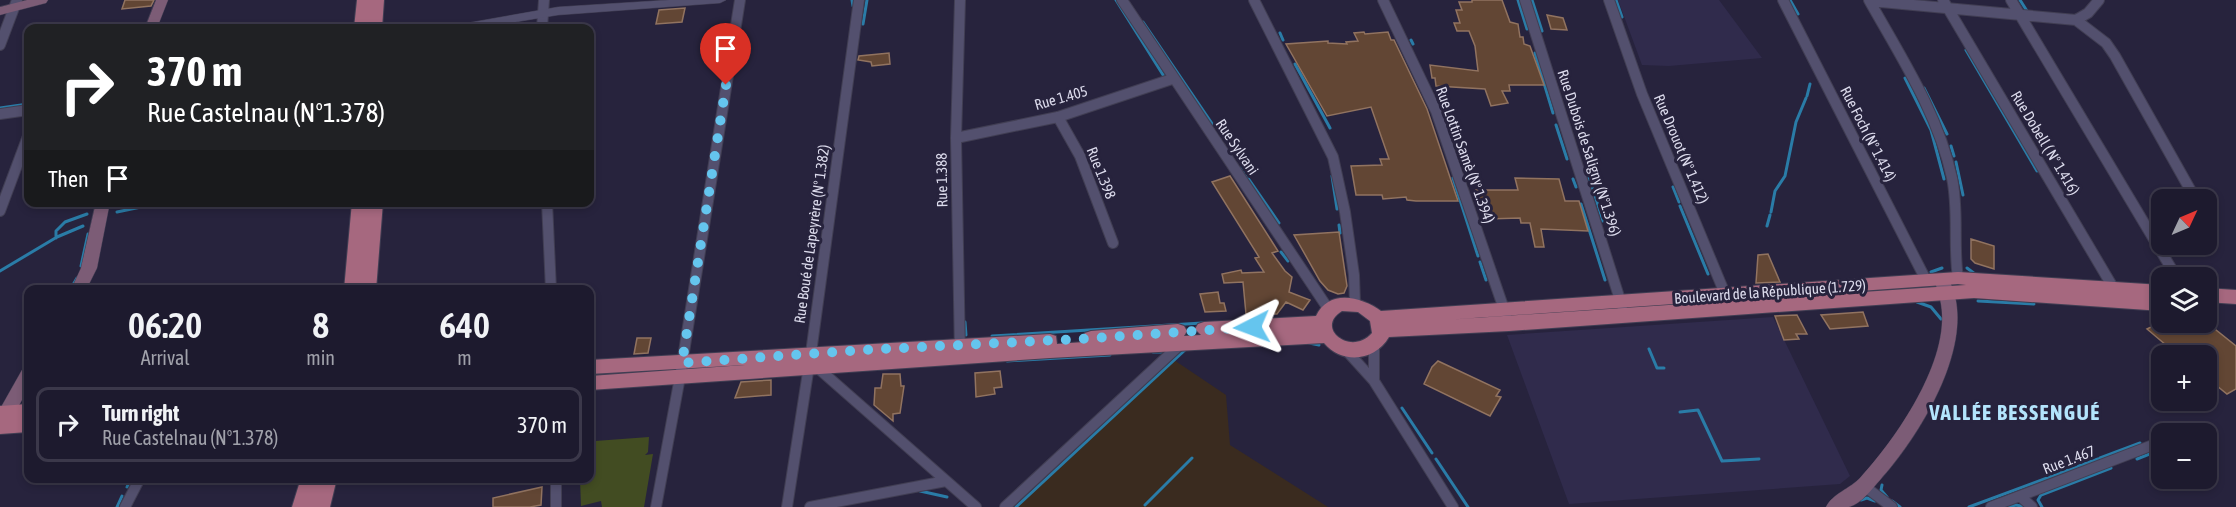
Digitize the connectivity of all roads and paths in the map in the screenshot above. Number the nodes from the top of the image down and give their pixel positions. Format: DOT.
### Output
graph roads {
  1 [pos="42,0"];
  2 [pos="162,0"];
  3 [pos="364,0"];
  4 [pos="377,0"];
  5 [pos="544,0"];
  6 [pos="720,0"];
  7 [pos="740,0"];
  8 [pos="859,0"];
  9 [pos="960,0"];
  10 [pos="1122,0"];
  11 [pos="1254,0"];
  12 [pos="1383,0"];
  13 [pos="1525,0"];
  14 [pos="1609,0"];
  15 [pos="1784,0"];
  16 [pos="2011,0"];
  17 [pos="2098,0"];
  18 [pos="1869,1"];
  19 [pos="15,4"];
  20 [pos="1946,4"];
  21 [pos="0,11"];
  22 [pos="541,14"];
  23 [pos="2019,14"];
  24 [pos="2076,21"];
  25 [pos="153,24"];
  26 [pos="361,24"];
  27 [pos="375,24"];
  28 [pos="485,24"];
  29 [pos="542,24"];
  30 [pos="0,45"];
  31 [pos="1172,79"];
  32 [pos="24,111"];
  33 [pos="0,114"];
  34 [pos="1058,117"];
  35 [pos="956,138"];
  36 [pos="24,148"];
  37 [pos="2190,189"];
  38 [pos="102,207"];
  39 [pos="360,207"];
  40 [pos="375,207"];
  41 [pos="547,207"];
  42 [pos="0,211"];
  43 [pos="1113,243"];
  44 [pos="2170,267"];
  45 [pos="1943,282"];
  46 [pos="80,285"];
  47 [pos="352,285"];
  48 [pos="367,285"];
  49 [pos="551,285"];
  50 [pos="2151,293"];
  51 [pos="2118,295"];
  52 [pos="2217,296"];
  53 [pos="2236,297"];
  54 [pos="1728,302"];
  55 [pos="2151,302"];
  56 [pos="1355,304"];
  57 [pos="2217,307"];
  58 [pos="2236,308"];
  59 [pos="1623,309"];
  60 [pos="1507,317"];
  61 [pos="1325,323"];
  62 [pos="1378,331"];
  63 [pos="1184,336"];
  64 [pos="1345,349"];
  65 [pos="960,352"];
  66 [pos="815,361"];
  67 [pos="594,367"];
  68 [pos="681,370"];
  69 [pos="1374,381"];
  70 [pos="24,382"];
  71 [pos="594,382"];
  72 [pos="24,413"];
  73 [pos="2,419"];
  74 [pos="24,423"];
  75 [pos="2151,446"];
  76 [pos="946,482"];
  77 [pos="137,483"];
  78 [pos="309,483"];
  79 [pos="327,483"];
  80 [pos="556,483"];
  81 [pos="1864,486"];
  82 [pos="2021,496"];
  83 [pos="125,507"];
  84 [pos="302,507"];
  85 [pos="320,507"];
  86 [pos="556,507"];
  87 [pos="656,507"];
  88 [pos="787,507"];
  89 [pos="810,507"];
  90 [pos="976,507"];
  91 [pos="1005,507"];
  92 [pos="1453,507"];
  93 [pos="1835,507"];
  94 [pos="1892,507"];
  95 [pos="1990,507"];
  96 [pos="2032,507"];
  1 -- 19 [label="main road"];
  2 -- 25 [label="main road"];
  3 -- 26 [label="main road"];
  4 -- 27 [label="main road"];
  5 -- 22 [label="street"];
  6 -- 22 [label="street"];
  7 -- 68 [label="street"];
  8 -- 66 [label="street, Rue Boué de Lapeyrère (N° 1.382)"];
  9 -- 35 [label="street, Rue 1.388"];
  10 -- 31 [label="street, Rue Sylvani"];
  11 -- 56 [label="street"];
  12 -- 60 [label="street, Rue Lottin Samè (N° 1.394)"];
  13 -- 59 [label="street, Rue Dubois de Saligny (N°1.396)"];
  14 -- 54 [label="street, Rue Drouot (N° 1.412)"];
  15 -- 45 [label="street, Rue Foch (N° 1.414)"];
  16 -- 23 [label="street"];
  17 -- 24 [label="street"];
  18 -- 20 [label="street"];
  18 -- 45 [label="street"];
  19 -- 21 [label="main road"];
  19 -- 30 [label="street"];
  20 -- 23 [label="street"];
  20 -- 51 [label="street, Rue Dobell ( N° 1.416)"];
  22 -- 28 [label="street"];
  22 -- 29 [label="street"];
  23 -- 24 [label="street"];
  23 -- 44 [label="street"];
  24 -- 37 [label="street"];
  31 -- 34 [label="street, Rue 1.405"];
  31 -- 61 [label="street, Rue Sylvani"];
  32 -- 33 [label="street"];
  34 -- 35 [label="street, Rue 1.405"];
  34 -- 43 [label="street, Rue 1.398"];
  35 -- 65 [label="street, Rue 1.388"];
  36 -- 42 [label="street"];
  38 -- 46 [label="main road"];
  39 -- 47 [label="main road"];
  40 -- 48 [label="main road"];
  41 -- 49 [label="street"];
  45 -- 51 [label="main road, Boulevard de la République (1.729)"];
  45 -- 54 [label="main road, Boulevard de la République (1.729)"];
  45 -- 54 [label="main road, Boulevard de la République (1.729)"];
  45 -- 81 [label="main road"];
  50 -- 51 [label="main road, Boulevard de la République (1.729)"];
  51 -- 55 [label="main road, Boulevard de la République (1.729)"];
  52 -- 53 [label="main road"];
  54 -- 59 [label="main road, Boulevard de la République (1.729)"];
  56 -- 61 [label="main road"];
  56 -- 62 [label="main road"];
  57 -- 58 [label="main road"];
  59 -- 60 [label="main road, Boulevard de la République (1.729)"];
  60 -- 62 [label="main road, Boulevard de la République (1.729)"];
  61 -- 63 [label="main road"];
  61 -- 64 [label="main road"];
  62 -- 64 [label="main road"];
  62 -- 69 [label="street"];
  63 -- 65 [label="main road"];
  63 -- 91 [label="street"];
  64 -- 69 [label="street"];
  65 -- 66 [label="main road"];
  66 -- 68 [label="main road"];
  66 -- 76 [label="street"];
  66 -- 88 [label="street, Rue Boué de Lapeyrère (N° 1.382)"];
  67 -- 68 [label="main road"];
  68 -- 71 [label="main road"];
  68 -- 87 [label="street"];
  69 -- 92 [label="street"];
  70 -- 73 [label="main road"];
  72 -- 73 [label="main road"];
  73 -- 74 [label="main road"];
  75 -- 82 [label="street, Rue 1.467"];
  76 -- 89 [label="street"];
  76 -- 90 [label="street"];
  77 -- 83 [label="street"];
  78 -- 84 [label="main road"];
  79 -- 85 [label="main road"];
  80 -- 86 [label="street"];
  81 -- 93 [label="main road"];
  81 -- 94 [label="street"];
  82 -- 95 [label="street, Rue 1.467"];
  82 -- 96 [label="street"];
}
